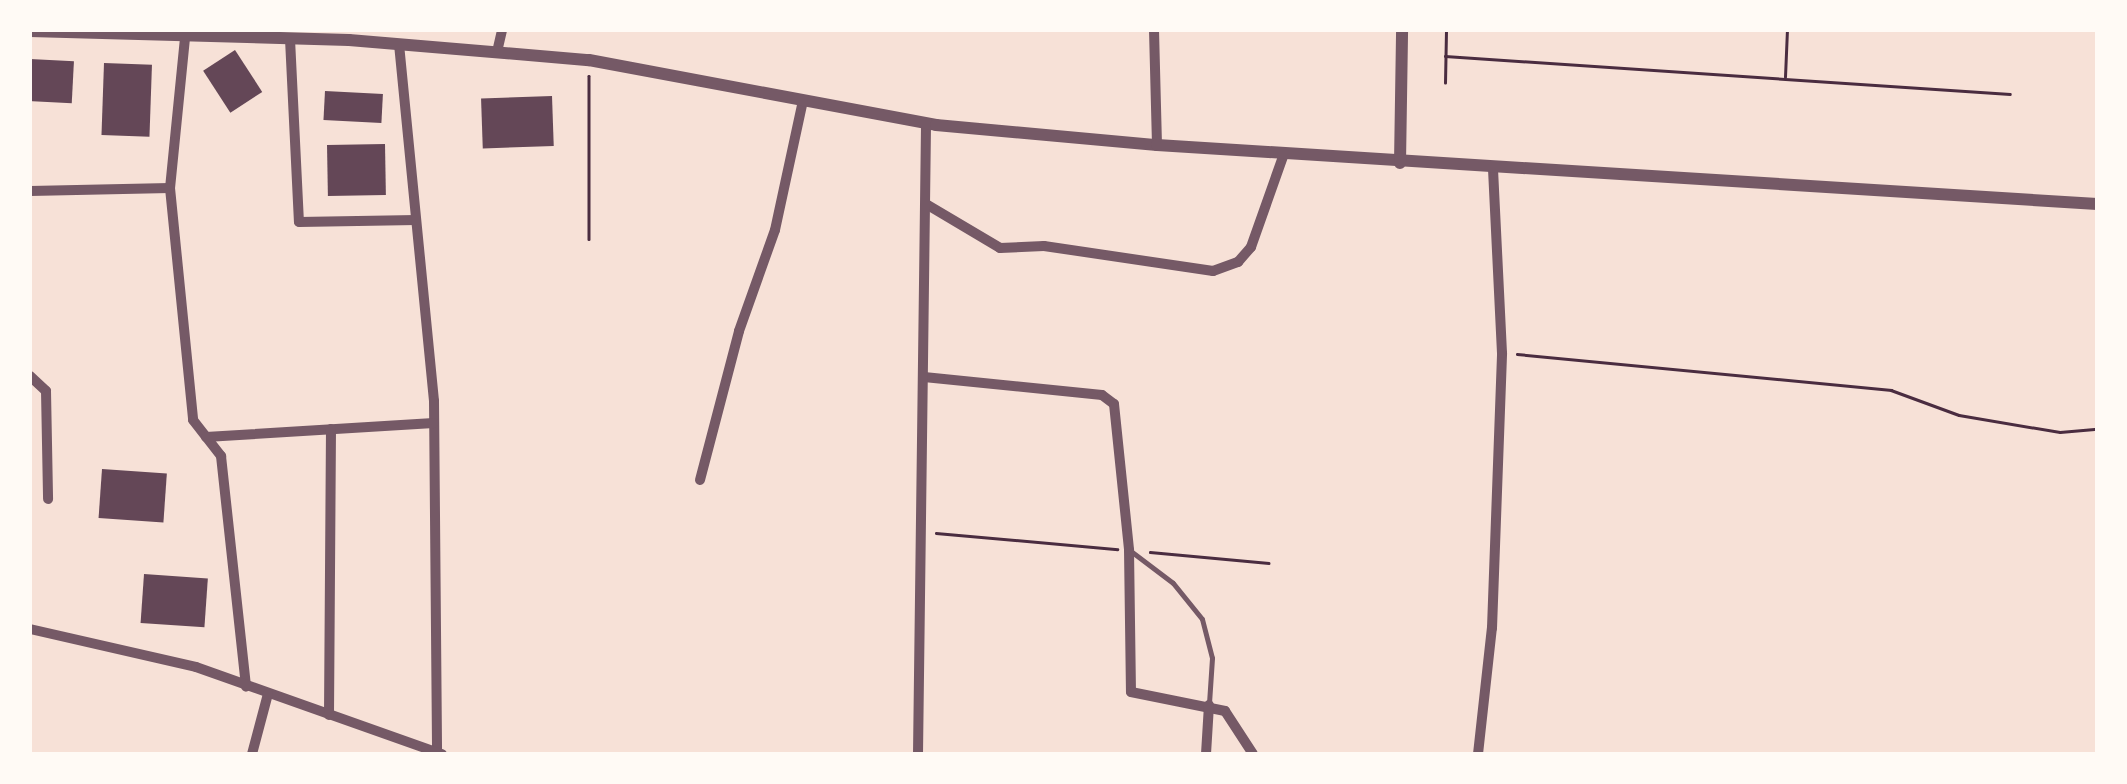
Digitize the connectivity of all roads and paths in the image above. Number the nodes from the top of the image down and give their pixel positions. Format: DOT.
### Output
graph roads {
  1 [pos="502,30"];
  2 [pos="1154,30"];
  3 [pos="1402,30"];
  4 [pos="1446,30"];
  5 [pos="1787,30"];
  6 [pos="30,31"];
  7 [pos="219,34"];
  8 [pos="185,38"];
  9 [pos="290,39"];
  10 [pos="399,44"];
  11 [pos="498,52"];
  12 [pos="1445,56"];
  13 [pos="589,60"];
  14 [pos="1785,79"];
  15 [pos="1444,83"];
  16 [pos="2010,94"];
  17 [pos="803,101"];
  18 [pos="926,123"];
  19 [pos="1157,145"];
  20 [pos="1284,154"];
  21 [pos="1400,163"];
  22 [pos="1493,168"];
  23 [pos="170,188"];
  24 [pos="30,192"];
  25 [pos="926,204"];
  26 [pos="2097,204"];
  27 [pos="416,220"];
  28 [pos="589,239"];
  29 [pos="1502,353"];
  30 [pos="30,376"];
  31 [pos="924,377"];
  32 [pos="434,423"];
  33 [pos="331,429"];
  34 [pos="2097,429"];
  35 [pos="206,437"];
  36 [pos="700,480"];
  37 [pos="48,499"];
  38 [pos="922,532"];
  39 [pos="1130,550"];
  40 [pos="1268,563"];
  41 [pos="30,629"];
  42 [pos="246,687"];
  43 [pos="268,694"];
  44 [pos="1209,705"];
  45 [pos="328,715"];
  46 [pos="440,753"];
  47 [pos="252,754"];
  48 [pos="918,754"];
  49 [pos="1206,754"];
  50 [pos="1252,754"];
  51 [pos="1478,754"];
  1 -- 11 [label="street"];
  2 -- 19 [label="street"];
  3 -- 21 [label="street"];
  4 -- 12 [label="path"];
  5 -- 14 [label="path"];
  6 -- 8 [label="street"];
  7 -- 8 [label="street"];
  7 -- 9 [label="street"];
  8 -- 23 [label="street"];
  9 -- 10 [label="street"];
  9 -- 27 [label="street"];
  10 -- 11 [label="street"];
  10 -- 27 [label="street"];
  11 -- 13 [label="street"];
  12 -- 14 [label="path"];
  12 -- 15 [label="path"];
  13 -- 17 [label="street"];
  13 -- 28 [label="path"];
  14 -- 16 [label="path"];
  17 -- 18 [label="street"];
  17 -- 36 [label="street"];
  18 -- 19 [label="street"];
  18 -- 25 [label="street"];
  19 -- 20 [label="street"];
  20 -- 21 [label="street"];
  20 -- 25 [label="street"];
  21 -- 22 [label="street"];
  22 -- 26 [label="street"];
  22 -- 29 [label="street"];
  23 -- 24 [label="street"];
  23 -- 35 [label="street"];
  25 -- 31 [label="street"];
  27 -- 32 [label="street"];
  29 -- 34 [label="path"];
  29 -- 51 [label="street"];
  30 -- 37 [label="street"];
  31 -- 38 [label="street"];
  31 -- 39 [label="street"];
  32 -- 33 [label="street"];
  32 -- 46 [label="street"];
  33 -- 35 [label="street"];
  33 -- 45 [label="street"];
  35 -- 42 [label="street"];
  38 -- 39 [label="path"];
  38 -- 48 [label="street"];
  39 -- 40 [label="path"];
  39 -- 44 [label="lane"];
  39 -- 44 [label="street"];
  41 -- 42 [label="street"];
  42 -- 43 [label="street"];
  43 -- 45 [label="street"];
  43 -- 47 [label="street"];
  44 -- 49 [label="street"];
  44 -- 50 [label="street"];
  45 -- 46 [label="street"];
}
